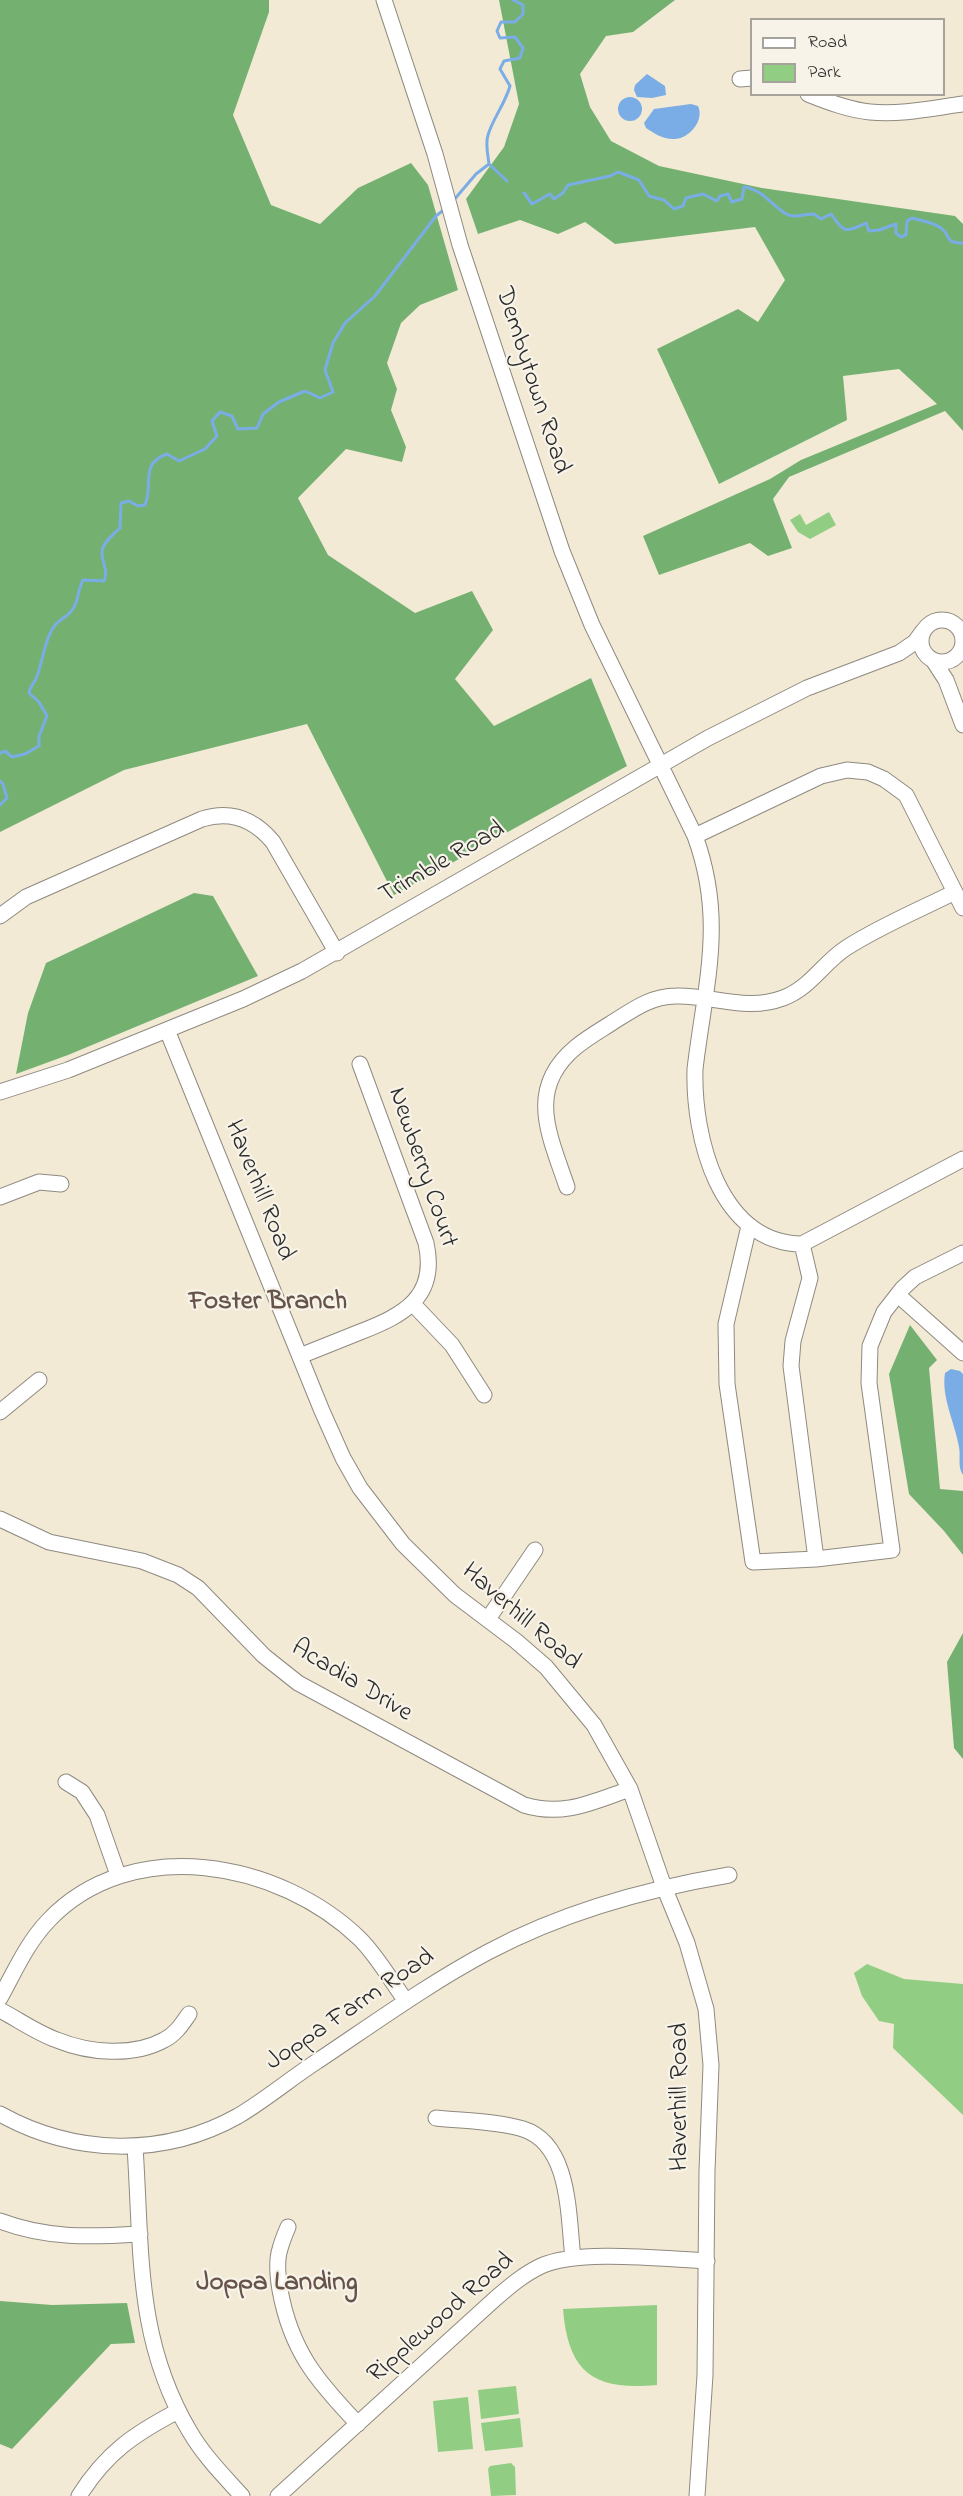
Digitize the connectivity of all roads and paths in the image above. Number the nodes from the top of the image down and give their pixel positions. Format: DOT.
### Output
graph roads {
  1 [pos="384,0"];
  2 [pos="813,96"];
  3 [pos="963,104"];
  4 [pos="961,629"];
  5 [pos="923,631"];
  6 [pos="959,652"];
  7 [pos="898,653"];
  8 [pos="931,659"];
  9 [pos="946,680"];
  10 [pos="963,725"];
  11 [pos="660,767"];
  12 [pos="695,836"];
  13 [pos="955,892"];
  14 [pos="963,908"];
  15 [pos="0,916"];
  16 [pos="337,953"];
  17 [pos="706,999"];
  18 [pos="167,1030"];
  19 [pos="360,1064"];
  20 [pos="0,1092"];
  21 [pos="963,1159"];
  22 [pos="61,1184"];
  23 [pos="567,1187"];
  24 [pos="0,1197"];
  25 [pos="749,1227"];
  26 [pos="802,1244"];
  27 [pos="963,1253"];
  28 [pos="898,1295"];
  29 [pos="413,1304"];
  30 [pos="963,1353"];
  31 [pos="300,1356"];
  32 [pos="39,1380"];
  33 [pos="484,1395"];
  34 [pos="0,1412"];
  35 [pos="0,1519"];
  36 [pos="535,1550"];
  37 [pos="816,1559"];
  38 [pos="488,1619"];
  39 [pos="66,1782"];
  40 [pos="630,1789"];
  41 [pos="118,1875"];
  42 [pos="729,1875"];
  43 [pos="664,1887"];
  44 [pos="0,1998"];
  45 [pos="406,2001"];
  46 [pos="0,2010"];
  47 [pos="189,2013"];
  48 [pos="0,2114"];
  49 [pos="436,2118"];
  50 [pos="135,2147"];
  51 [pos="0,2221"];
  52 [pos="288,2227"];
  53 [pos="140,2234"];
  54 [pos="573,2258"];
  55 [pos="707,2261"];
  56 [pos="178,2411"];
  57 [pos="358,2424"];
  58 [pos="79,2496"];
  59 [pos="242,2496"];
  60 [pos="278,2496"];
  61 [pos="698,2496"];
  1 -- 11 [label="street, Dembytown Road"];
  2 -- 3 [label="street"];
  4 -- 5 [label="street"];
  4 -- 6 [label="street"];
  5 -- 7 [label="street, Trimble Road"];
  5 -- 8 [label="street"];
  6 -- 8 [label="street"];
  6 -- 9 [label="street"];
  7 -- 8 [label="street, Trimble Road"];
  7 -- 11 [label="street, Trimble Road"];
  8 -- 9 [label="street"];
  9 -- 10 [label="street"];
  11 -- 12 [label="street, Dembytown Road"];
  11 -- 16 [label="street, Trimble Road"];
  12 -- 13 [label="street"];
  12 -- 17 [label="street, Dembytown Road"];
  13 -- 14 [label="street"];
  13 -- 17 [label="street"];
  15 -- 16 [label="street"];
  16 -- 18 [label="street, Trimble Road"];
  17 -- 23 [label="street"];
  17 -- 25 [label="street, Dembytown Road"];
  18 -- 20 [label="street, Trimble Road"];
  18 -- 31 [label="street, Haverhill Road"];
  19 -- 29 [label="street, Newberry Court"];
  21 -- 26 [label="street"];
  22 -- 24 [label="street"];
  25 -- 26 [label="street"];
  25 -- 37 [label="street"];
  26 -- 37 [label="street"];
  27 -- 28 [label="street"];
  28 -- 30 [label="street"];
  28 -- 37 [label="street"];
  29 -- 31 [label="street, Newberry Court"];
  29 -- 33 [label="street"];
  31 -- 38 [label="street, Haverhill Road"];
  32 -- 34 [label="street"];
  35 -- 40 [label="street, Acadia Drive"];
  36 -- 38 [label="street"];
  38 -- 40 [label="street, Haverhill Road"];
  39 -- 41 [label="street"];
  40 -- 43 [label="street, Haverhill Road"];
  41 -- 44 [label="street"];
  41 -- 45 [label="street"];
  42 -- 43 [label="street, Joppa Farm Road"];
  43 -- 45 [label="street, Joppa Farm Road"];
  43 -- 55 [label="street, Haverhill Road"];
  45 -- 50 [label="street, Joppa Farm Road"];
  46 -- 47 [label="street"];
  48 -- 50 [label="street, Joppa Farm Road"];
  49 -- 54 [label="street"];
  50 -- 53 [label="street"];
  51 -- 53 [label="street"];
  52 -- 57 [label="street"];
  53 -- 56 [label="street"];
  54 -- 55 [label="street, Ripplewood Road"];
  54 -- 57 [label="street, Ripplewood Road"];
  55 -- 61 [label="street, Haverhill Road"];
  56 -- 58 [label="street"];
  56 -- 59 [label="street"];
  57 -- 60 [label="street, Ripplewood Road"];
}
